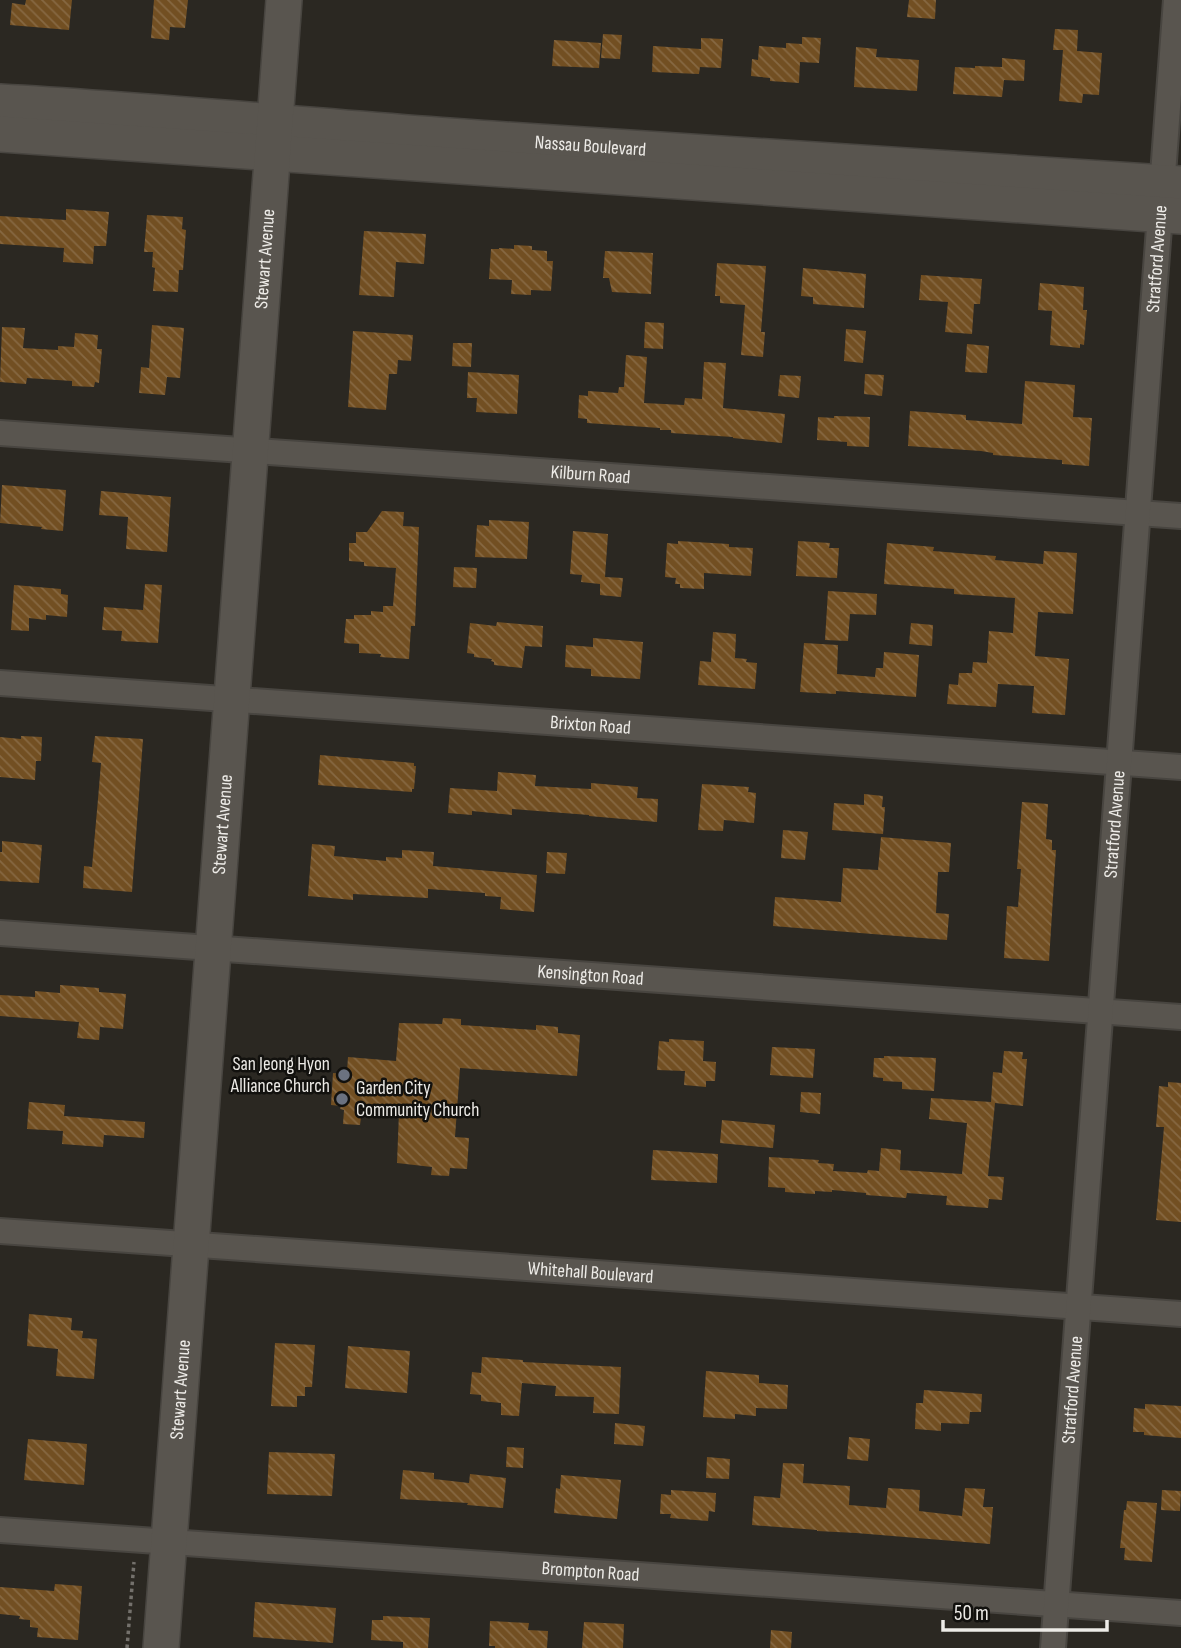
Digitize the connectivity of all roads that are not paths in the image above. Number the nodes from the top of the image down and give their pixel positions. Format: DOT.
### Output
graph roads {
  1 [pos="284,0"];
  2 [pos="1176,0"];
  3 [pos="0,102"];
  4 [pos="0,134"];
  5 [pos="273,138"];
  6 [pos="1171,200"];
  7 [pos="0,433"];
  8 [pos="250,451"];
  9 [pos="1138,513"];
  10 [pos="1181,516"];
  11 [pos="0,683"];
  12 [pos="232,700"];
  13 [pos="1119,762"];
  14 [pos="1181,767"];
  15 [pos="0,933"];
  16 [pos="213,949"];
  17 [pos="1101,1011"];
  18 [pos="1181,1017"];
  19 [pos="0,1231"];
  20 [pos="191,1245"];
  21 [pos="1079,1307"];
  22 [pos="1181,1314"];
  23 [pos="0,1530"];
  24 [pos="169,1542"];
  25 [pos="1056,1604"];
  26 [pos="1181,1613"];
  27 [pos="161,1648"];
  28 [pos="1053,1648"];
  1 -- 5 [label="main road, Stewart Avenue"];
  2 -- 6 [label="street, Stratford Avenue"];
  3 -- 5 [label="main road, Nassau Boulevard"];
  4 -- 5 [label="main road, Nassau Boulevard"];
  5 -- 6 [label="main road, Nassau Boulevard"];
  5 -- 8 [label="main road, Stewart Avenue"];
  6 -- 9 [label="street, Stratford Avenue"];
  7 -- 8 [label="street, Kilburn Road"];
  8 -- 9 [label="street, Kilburn Road"];
  8 -- 12 [label="main road, Stewart Avenue"];
  9 -- 10 [label="street, Kilburn Road"];
  9 -- 13 [label="street, Stratford Avenue"];
  11 -- 12 [label="street, Brixton Road"];
  12 -- 13 [label="street, Brixton Road"];
  12 -- 16 [label="main road, Stewart Avenue"];
  13 -- 14 [label="street, Brixton Road"];
  13 -- 17 [label="street, Stratford Avenue"];
  15 -- 16 [label="street, Kensington Road"];
  16 -- 17 [label="street, Kensington Road"];
  16 -- 20 [label="main road, Stewart Avenue"];
  17 -- 18 [label="street, Kensington Road"];
  17 -- 21 [label="street, Stratford Avenue"];
  19 -- 20 [label="street, Whitehall Boulevard"];
  20 -- 21 [label="street, Whitehall Boulevard"];
  20 -- 24 [label="main road, Stewart Avenue"];
  21 -- 22 [label="street, Whitehall Boulevard"];
  21 -- 25 [label="street, Stratford Avenue"];
  23 -- 24 [label="street, Brompton Road"];
  24 -- 25 [label="street, Brompton Road"];
  24 -- 27 [label="main road, Stewart Avenue"];
  25 -- 26 [label="street, Brompton Road"];
  25 -- 28 [label="street, Stratford Avenue"];
}
